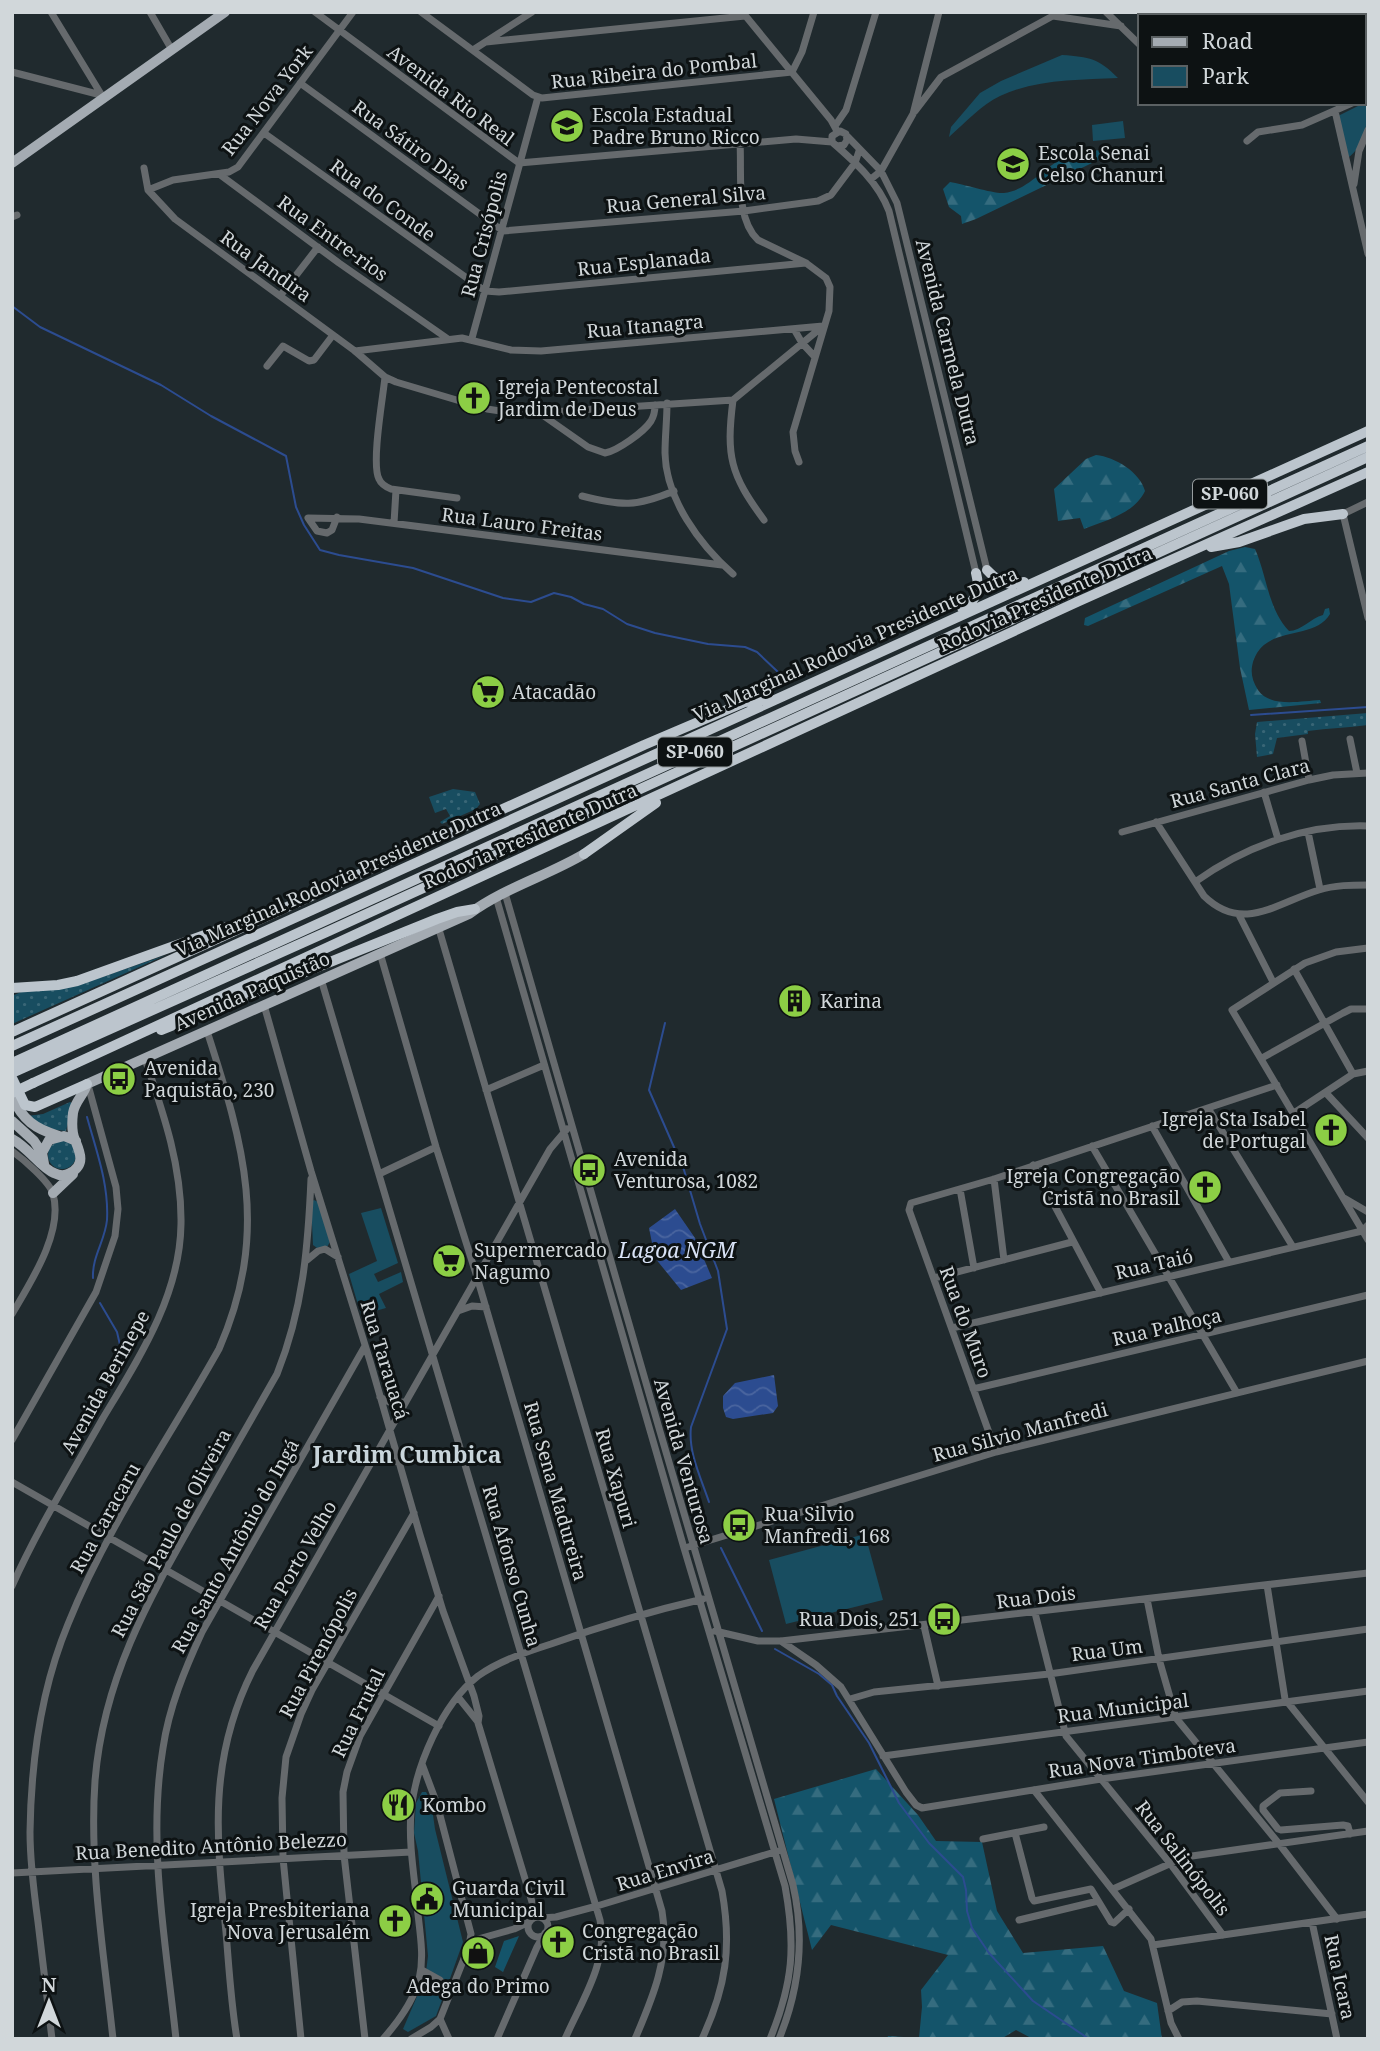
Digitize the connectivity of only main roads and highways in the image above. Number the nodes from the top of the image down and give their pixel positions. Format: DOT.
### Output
graph roads {
  1 [pos="225,12"];
  2 [pos="12,163"];
  3 [pos="1368,424"];
  4 [pos="1368,431"];
  5 [pos="1343,442"];
  6 [pos="1368,446"];
  7 [pos="1368,457"];
  8 [pos="1368,472"];
  9 [pos="1343,514"];
  10 [pos="1195,550"];
  11 [pos="1079,562"];
  12 [pos="906,640"];
  13 [pos="776,699"];
  14 [pos="677,788"];
  15 [pos="584,854"];
  16 [pos="475,909"];
  17 [pos="260,919"];
  18 [pos="12,982"];
  19 [pos="26,986"];
  20 [pos="12,990"];
  21 [pos="12,1032"];
  22 [pos="124,1040"];
  23 [pos="14,1045"];
  24 [pos="20,1063"];
  25 [pos="12,1076"];
  26 [pos="88,1084"];
  27 [pos="12,1095"];
  28 [pos="12,1121"];
  29 [pos="59,1136"];
  30 [pos="12,1139"];
  31 [pos="76,1141"];
  32 [pos="43,1158"];
  33 [pos="75,1170"];
  34 [pos="53,1193"];
  1 -- 2 [label="main road"];
  3 -- 5 [label="highway"];
  4 -- 5 [label="highway, Via Marginal Rodovia Presidente Dutra"];
  5 -- 11 [label="highway, Via Marginal Rodovia Presidente Dutra / SP-060"];
  6 -- 24 [label="highway, Rodovia Presidente Dutra / SP-060"];
  7 -- 24 [label="highway, Rodovia Presidente Dutra / SP-060"];
  8 -- 10 [label="highway, Rodovia Presidente Dutra / SP-060"];
  9 -- 10 [label="highway"];
  10 -- 14 [label="highway, Rodovia Presidente Dutra / SP-060"];
  11 -- 12 [label="highway, Via Marginal Rodovia Presidente Dutra / SP-060"];
  11 -- 12 [label="highway"];
  12 -- 13 [label="highway, Via Marginal Rodovia Presidente Dutra / SP-060"];
  13 -- 17 [label="highway"];
  13 -- 23 [label="highway, Via Marginal Rodovia Presidente Dutra / SP-060"];
  14 -- 15 [label="highway"];
  14 -- 22 [label="highway, Rodovia Presidente Dutra / SP-060"];
  15 -- 16 [label="main road, Avenida Paquistão"];
  16 -- 22 [label="highway"];
  16 -- 26 [label="main road, Avenida Paquistão"];
  17 -- 19 [label="highway"];
  17 -- 21 [label="highway"];
  18 -- 19 [label="highway"];
  19 -- 20 [label="highway"];
  22 -- 27 [label="highway, Rodovia Presidente Dutra / SP-060, bridge"];
  24 -- 25 [label="highway, Rodovia Presidente Dutra / SP-060"];
  25 -- 26 [label="highway"];
  26 -- 31 [label="main road"];
  27 -- 29 [label="main road"];
  28 -- 32 [label="main road"];
  29 -- 31 [label="main road"];
  29 -- 32 [label="main road"];
  30 -- 32 [label="main road"];
  31 -- 33 [label="main road"];
  32 -- 33 [label="main road"];
  33 -- 34 [label="main road"];
}
